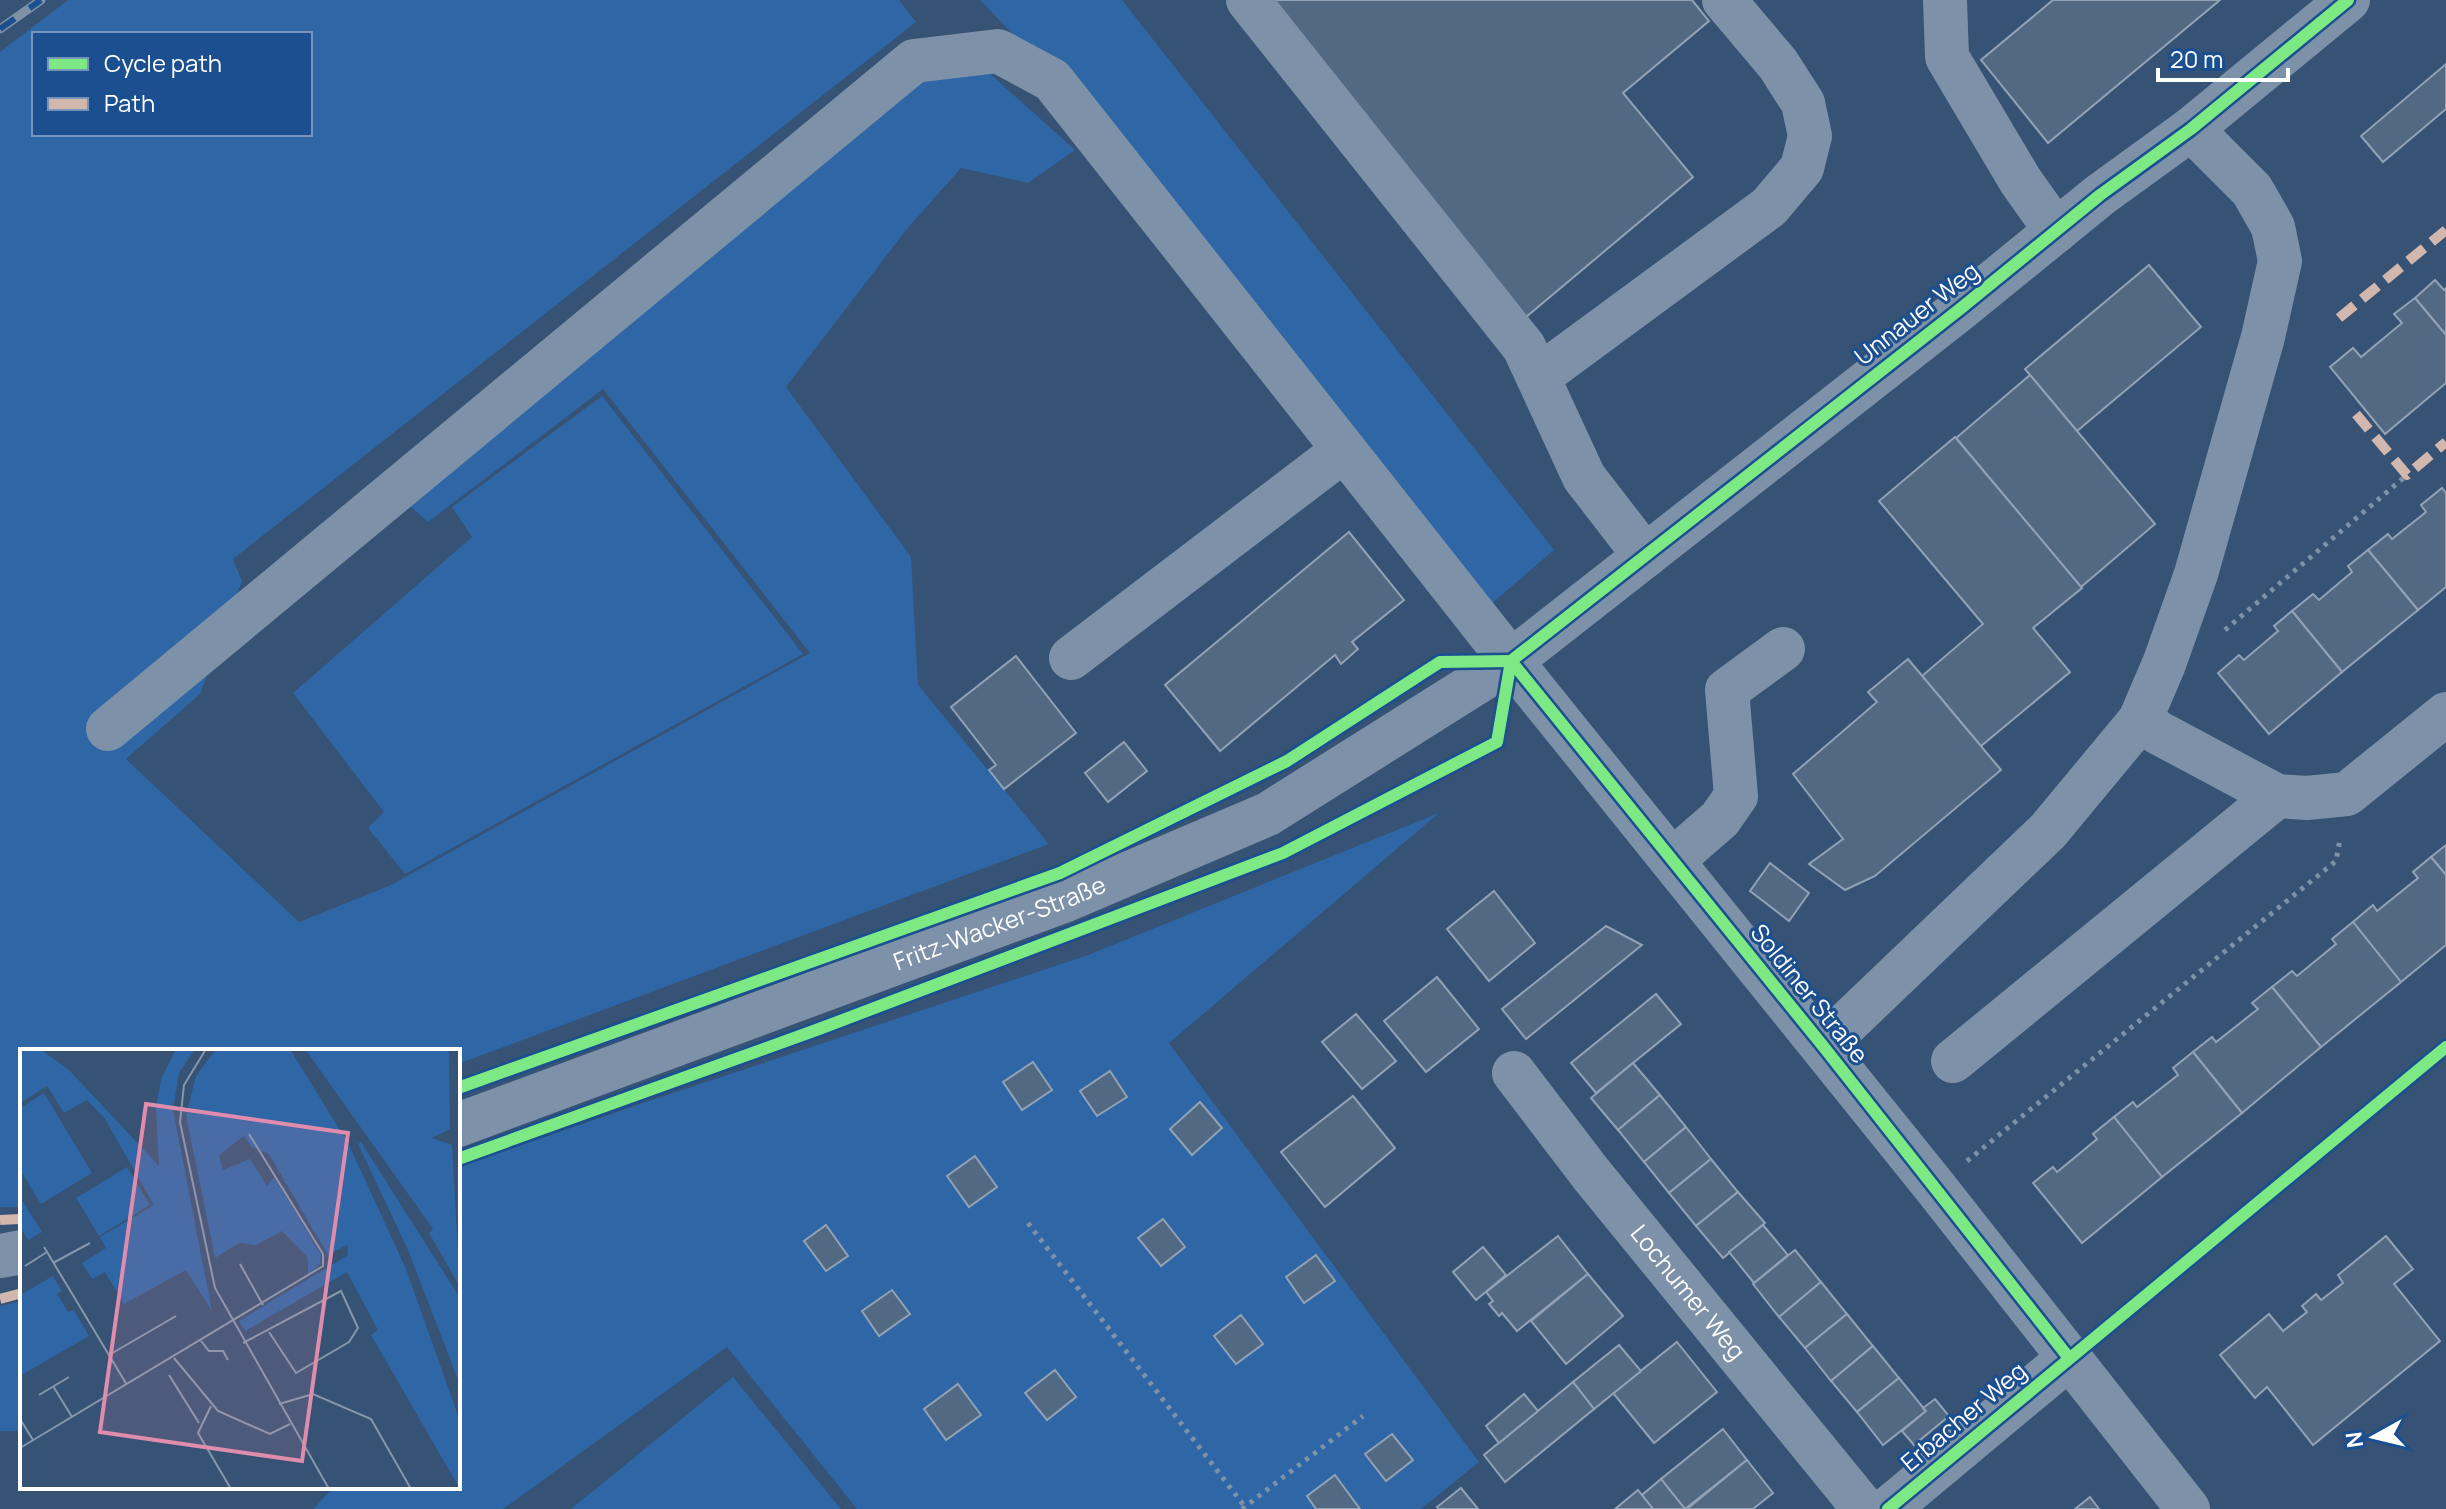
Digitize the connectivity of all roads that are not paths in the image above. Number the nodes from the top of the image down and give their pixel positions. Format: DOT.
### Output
graph roads {
  1 [pos="1248,0"];
  2 [pos="1724,0"];
  3 [pos="1945,0"];
  4 [pos="2348,0"];
  5 [pos="2191,129"];
  6 [pos="2056,231"];
  7 [pos="1538,377"];
  8 [pos="1344,450"];
  9 [pos="1645,556"];
  10 [pos="1783,649"];
  11 [pos="1071,658"];
  12 [pos="1511,661"];
  13 [pos="2446,714"];
  14 [pos="2140,720"];
  15 [pos="108,729"];
  16 [pos="2277,796"];
  17 [pos="1673,860"];
  18 [pos="1823,1046"];
  19 [pos="1953,1061"];
  20 [pos="1514,1073"];
  21 [pos="460,1124"];
  22 [pos="20,1252"];
  23 [pos="0,1256"];
  24 [pos="2069,1358"];
  25 [pos="1864,1509"];
  26 [pos="1888,1509"];
  27 [pos="2188,1509"];
  1 -- 7 [label="street"];
  2 -- 7 [label="street"];
  3 -- 6 [label="street"];
  4 -- 5 [label="street, Unnauer Weg"];
  5 -- 6 [label="street, Unnauer Weg"];
  5 -- 14 [label="street"];
  6 -- 9 [label="street, Unnauer Weg"];
  7 -- 9 [label="street"];
  8 -- 11 [label="street"];
  8 -- 12 [label="street, Soldiner Straße"];
  8 -- 15 [label="street, Soldiner Straße"];
  9 -- 12 [label="street, Unnauer Weg"];
  10 -- 17 [label="street"];
  12 -- 17 [label="street, Soldiner Straße"];
  12 -- 21 [label="street, Fritz-Wacker-Straße"];
  13 -- 16 [label="street"];
  14 -- 16 [label="street"];
  14 -- 18 [label="street"];
  16 -- 19 [label="street"];
  17 -- 18 [label="street, Soldiner Straße"];
  18 -- 24 [label="street, Soldiner Straße"];
  20 -- 25 [label="street, Lochumer Weg"];
  22 -- 23 [label="street"];
  24 -- 26 [label="street, Erbacher Weg"];
  24 -- 27 [label="street, Soldiner Straße"];
}
